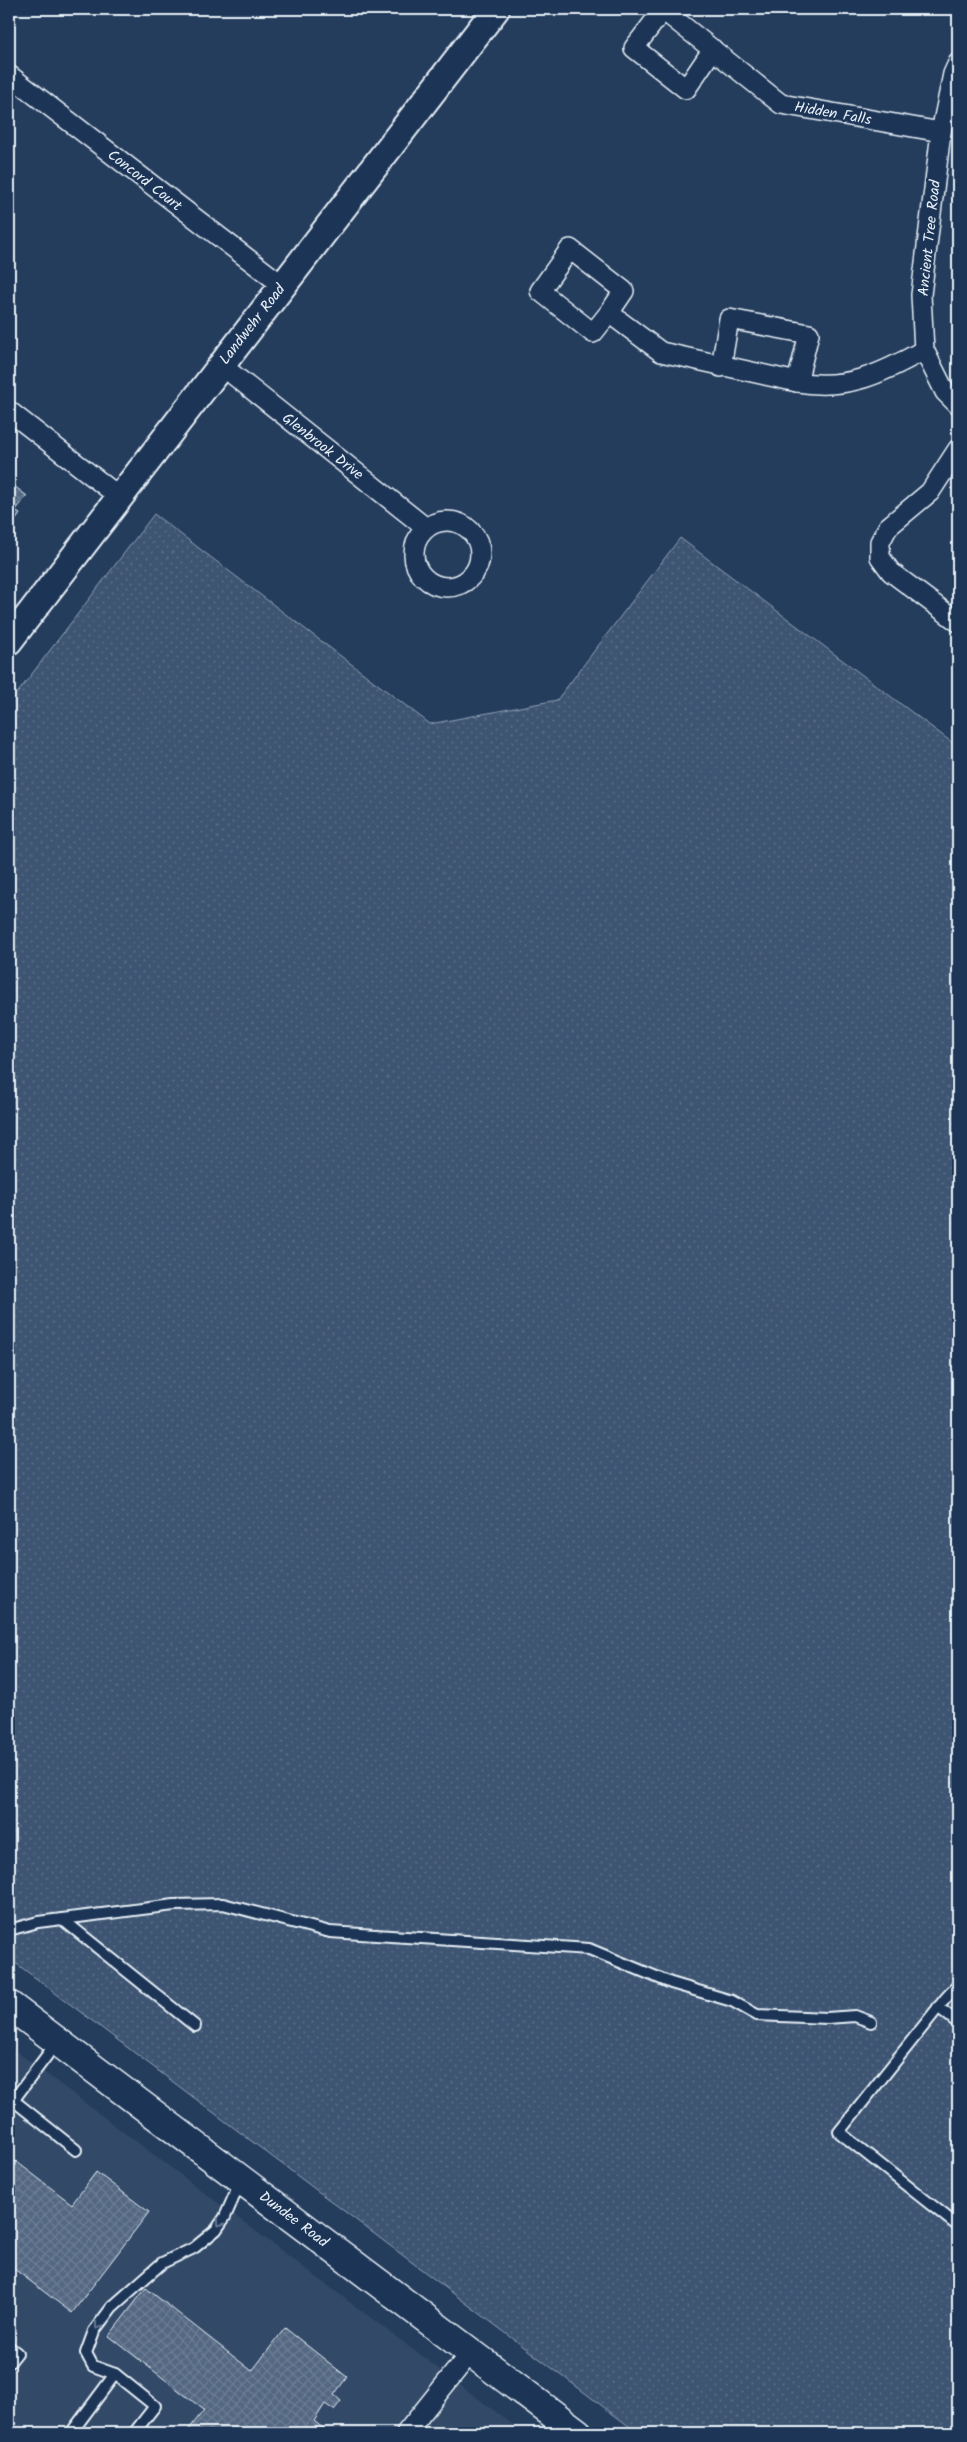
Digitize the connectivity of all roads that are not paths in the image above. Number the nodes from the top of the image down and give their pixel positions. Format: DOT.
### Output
graph roads {
  1 [pos="496,9"];
  2 [pos="713,49"];
  3 [pos="958,63"];
  4 [pos="9,75"];
  5 [pos="941,132"];
  6 [pos="282,285"];
  7 [pos="609,312"];
  8 [pos="924,350"];
  9 [pos="220,365"];
  10 [pos="721,367"];
  11 [pos="797,382"];
  12 [pos="958,405"];
  13 [pos="9,410"];
  14 [pos="958,449"];
  15 [pos="118,496"];
  16 [pos="426,528"];
  17 [pos="958,622"];
  18 [pos="9,641"];
  19 [pos="62,1919"];
  20 [pos="9,1930"];
  21 [pos="958,1985"];
  22 [pos="9,2005"];
  23 [pos="938,2007"];
  24 [pos="870,2022"];
  25 [pos="958,2023"];
  26 [pos="195,2026"];
  27 [pos="58,2041"];
  28 [pos="11,2103"];
  29 [pos="76,2150"];
  30 [pos="242,2179"];
  31 [pos="958,2226"];
  32 [pos="9,2347"];
  33 [pos="471,2352"];
  34 [pos="9,2363"];
  35 [pos="115,2374"];
  36 [pos="71,2433"];
  37 [pos="134,2433"];
  38 [pos="406,2433"];
  39 [pos="578,2433"];
  1 -- 6 [label="main road, Landwehr Road"];
  2 -- 5 [label="street, Hidden Falls"];
  3 -- 5 [label="street, Ancient Tree Road"];
  4 -- 6 [label="street, Concord Court"];
  5 -- 8 [label="street, Ancient Tree Road"];
  6 -- 9 [label="main road, Landwehr Road"];
  7 -- 7 [label="street"];
  7 -- 10 [label="street"];
  8 -- 11 [label="street"];
  8 -- 12 [label="street, Ancient Tree Road"];
  9 -- 15 [label="main road, Landwehr Road"];
  9 -- 16 [label="street, Glenbrook Drive"];
  10 -- 11 [label="street"];
  10 -- 11 [label="street"];
  13 -- 15 [label="street"];
  14 -- 17 [label="street"];
  15 -- 18 [label="main road, Landwehr Road"];
  19 -- 20 [label="lane"];
  19 -- 24 [label="lane"];
  19 -- 26 [label="lane"];
  21 -- 23 [label="lane"];
  22 -- 27 [label="main road, Dundee Road"];
  23 -- 25 [label="lane"];
  23 -- 31 [label="lane"];
  27 -- 28 [label="lane"];
  27 -- 30 [label="main road, Dundee Road"];
  28 -- 29 [label="lane"];
  30 -- 33 [label="main road, Dundee Road"];
  30 -- 35 [label="lane, one-way"];
  32 -- 34 [label="lane"];
  33 -- 38 [label="street"];
  33 -- 39 [label="main road, Dundee Road"];
  35 -- 36 [label="lane"];
  35 -- 37 [label="lane"];
}
